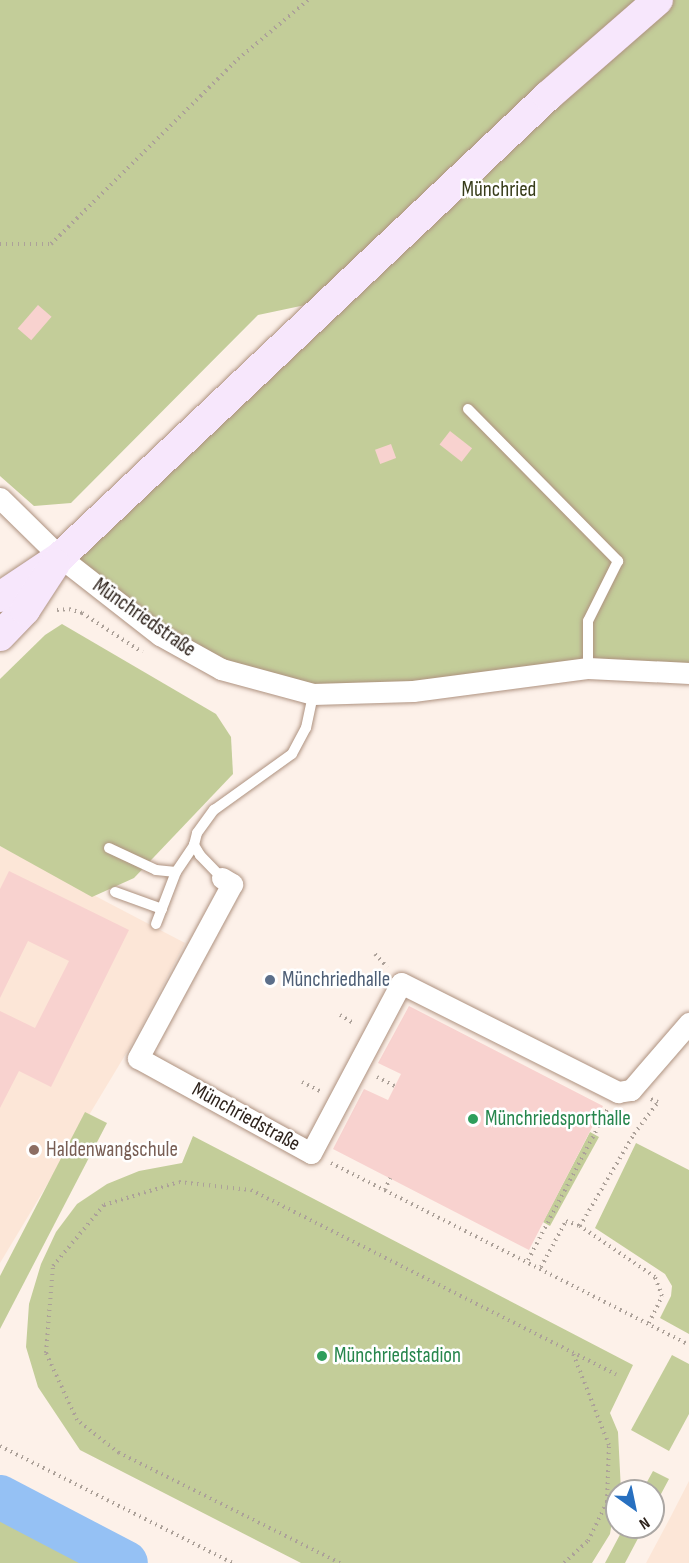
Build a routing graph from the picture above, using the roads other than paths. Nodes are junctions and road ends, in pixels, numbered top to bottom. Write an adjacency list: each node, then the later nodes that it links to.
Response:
1 (658, 0): 4 (main road)
2 (468, 409): 7 (lane)
3 (0, 498): 4 (street, Münchriedstraße)
4 (60, 557): 5 (main road); 6 (main road); 9 (street, Münchriedstraße)
5 (0, 597)
6 (0, 636)
7 (588, 668): 8 (street, Münchriedstraße); 9 (street, Münchriedstraße)
8 (689, 673)
9 (313, 694): 10 (lane)
10 (194, 845): 12 (lane); 13 (lane, Münchriedstraße)
11 (109, 848): 12 (lane)
12 (176, 872): 15 (lane)
13 (222, 878): 17 (street, Münchriedstraße)
14 (116, 891): 15 (lane)
15 (162, 909): 16 (lane)
16 (156, 924)
17 (689, 1023)

